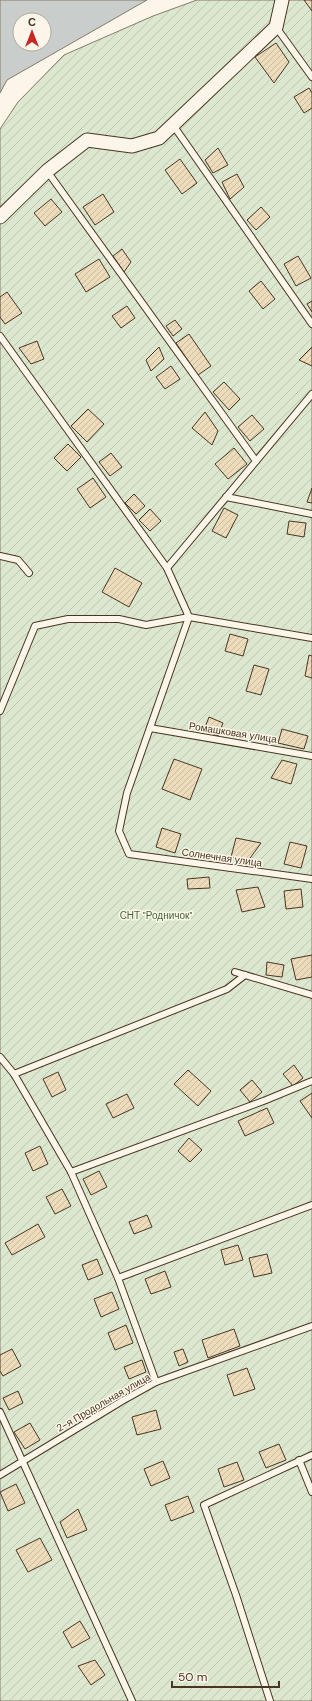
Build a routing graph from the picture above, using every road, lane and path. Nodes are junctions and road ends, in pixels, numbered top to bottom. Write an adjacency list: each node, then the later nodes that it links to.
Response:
1 (282, 0): 2 (street)
2 (276, 26): 3 (lane); 4 (street)
3 (312, 77)
4 (173, 125): 5 (street); 7 (lane)
5 (47, 171): 6 (street); 10 (lane)
6 (0, 217)
7 (312, 324)
8 (0, 336): 14 (lane)
9 (311, 395): 10 (lane)
10 (256, 461): 11 (lane)
11 (226, 497): 12 (lane); 14 (lane)
12 (312, 514)
13 (0, 556): 15 (lane)
14 (167, 568): 16 (lane)
15 (29, 573)
16 (189, 617): 17 (lane); 18 (lane); 19 (lane)
17 (312, 638)
18 (0, 711)
19 (150, 728): 20 (lane, Ромашковая улица); 21 (lane, Солнечная улица)
20 (312, 756)
21 (312, 879)
22 (235, 972): 23 (lane)
23 (245, 975): 24 (lane); 26 (lane)
24 (312, 994)
25 (0, 1057): 26 (lane)
26 (14, 1074): 28 (lane)
27 (312, 1081): 28 (lane)
28 (71, 1172): 30 (lane)
29 (312, 1205): 30 (lane)
30 (118, 1278): 32 (lane)
31 (312, 1326): 32 (lane, 2-я Продольная улица)
32 (156, 1382): 35 (lane, 2-я Продольная улица)
33 (0, 1412): 35 (lane)
34 (312, 1455): 36 (lane)
35 (22, 1460): 37 (lane, 2-я Продольная улица); 39 (lane)
36 (299, 1460): 38 (lane); 40 (lane)
37 (0, 1475)
38 (312, 1492)
39 (132, 1701)
40 (270, 1701)

